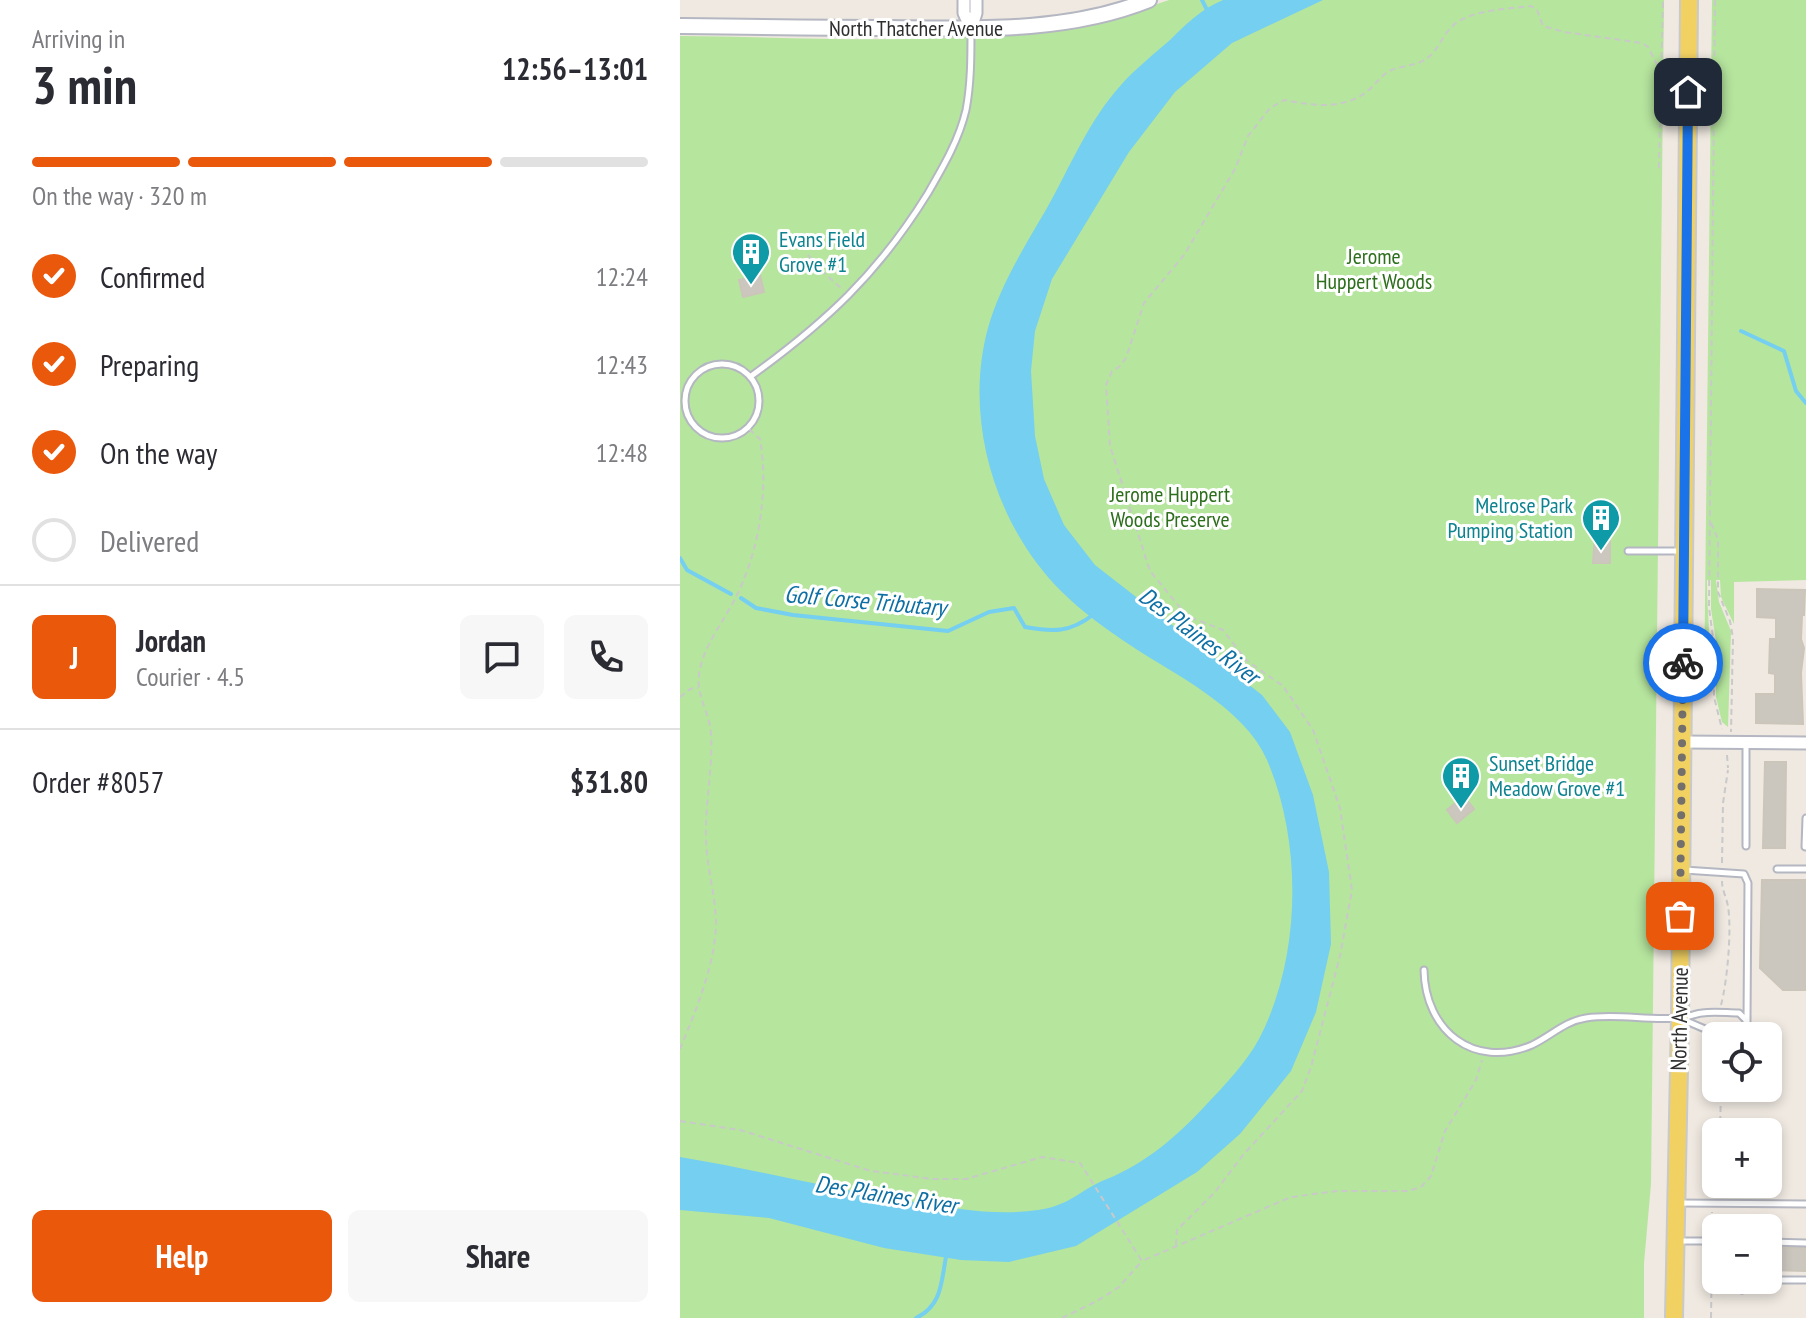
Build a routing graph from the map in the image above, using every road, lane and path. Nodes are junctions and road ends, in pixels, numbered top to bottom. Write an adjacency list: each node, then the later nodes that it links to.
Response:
1 (964, 0): 8 (street)
2 (976, 0): 8 (street)
3 (1149, 0): 8 (street, North Thatcher Avenue)
4 (1663, 0): 9 (path)
5 (1689, 0): 17 (main road, North Avenue)
6 (1715, 0): 15 (path)
7 (680, 26): 8 (street, North Thatcher Avenue)
8 (971, 29): 12 (lane)
9 (1661, 72): 10 (path); 45 (path)
10 (1659, 168)
11 (808, 255): 12 (path)
12 (850, 296): 13 (lane)
13 (750, 377): 14 (lane); 14 (lane)
14 (748, 428): 18 (path)
15 (1711, 522): 15 (path)
16 (1628, 551): 17 (lane)
17 (1684, 551): 20 (main road, North Avenue)
18 (699, 688): 19 (path); 36 (path)
19 (680, 697)
20 (1682, 742): 21 (street); 30 (main road, North Avenue)
21 (1746, 742): 22 (street); 25 (lane)
22 (1806, 743)
23 (1728, 750): 27 (path)
24 (1806, 818): 26 (lane)
25 (1746, 846)
26 (1805, 847)
27 (1722, 866)
28 (1777, 869): 29 (lane)
29 (1806, 869)
30 (1681, 870): 34 (main road, North Avenue); 35 (lane)
31 (1722, 882): 33 (path)
32 (1424, 970): 37 (lane)
33 (1721, 1005)
34 (1680, 1018): 35 (lane); 35 (lane); 37 (lane); 39 (main road, North Avenue)
35 (1747, 1021)
36 (680, 1049)
37 (1484, 1051): 45 (path)
38 (680, 1121): 46 (path)
39 (1676, 1203): 40 (lane); 41 (main road, North Avenue)
40 (1806, 1204)
41 (1675, 1241): 42 (lane); 51 (main road, North Avenue)
42 (1702, 1241)
43 (1782, 1242): 44 (lane)
44 (1806, 1243)
45 (1176, 1245): 46 (path)
46 (1142, 1261): 50 (path)
47 (1782, 1280): 48 (lane)
48 (1806, 1280)
49 (1712, 1294): 52 (path)
50 (1062, 1318)
51 (1674, 1318)
52 (1711, 1318)

